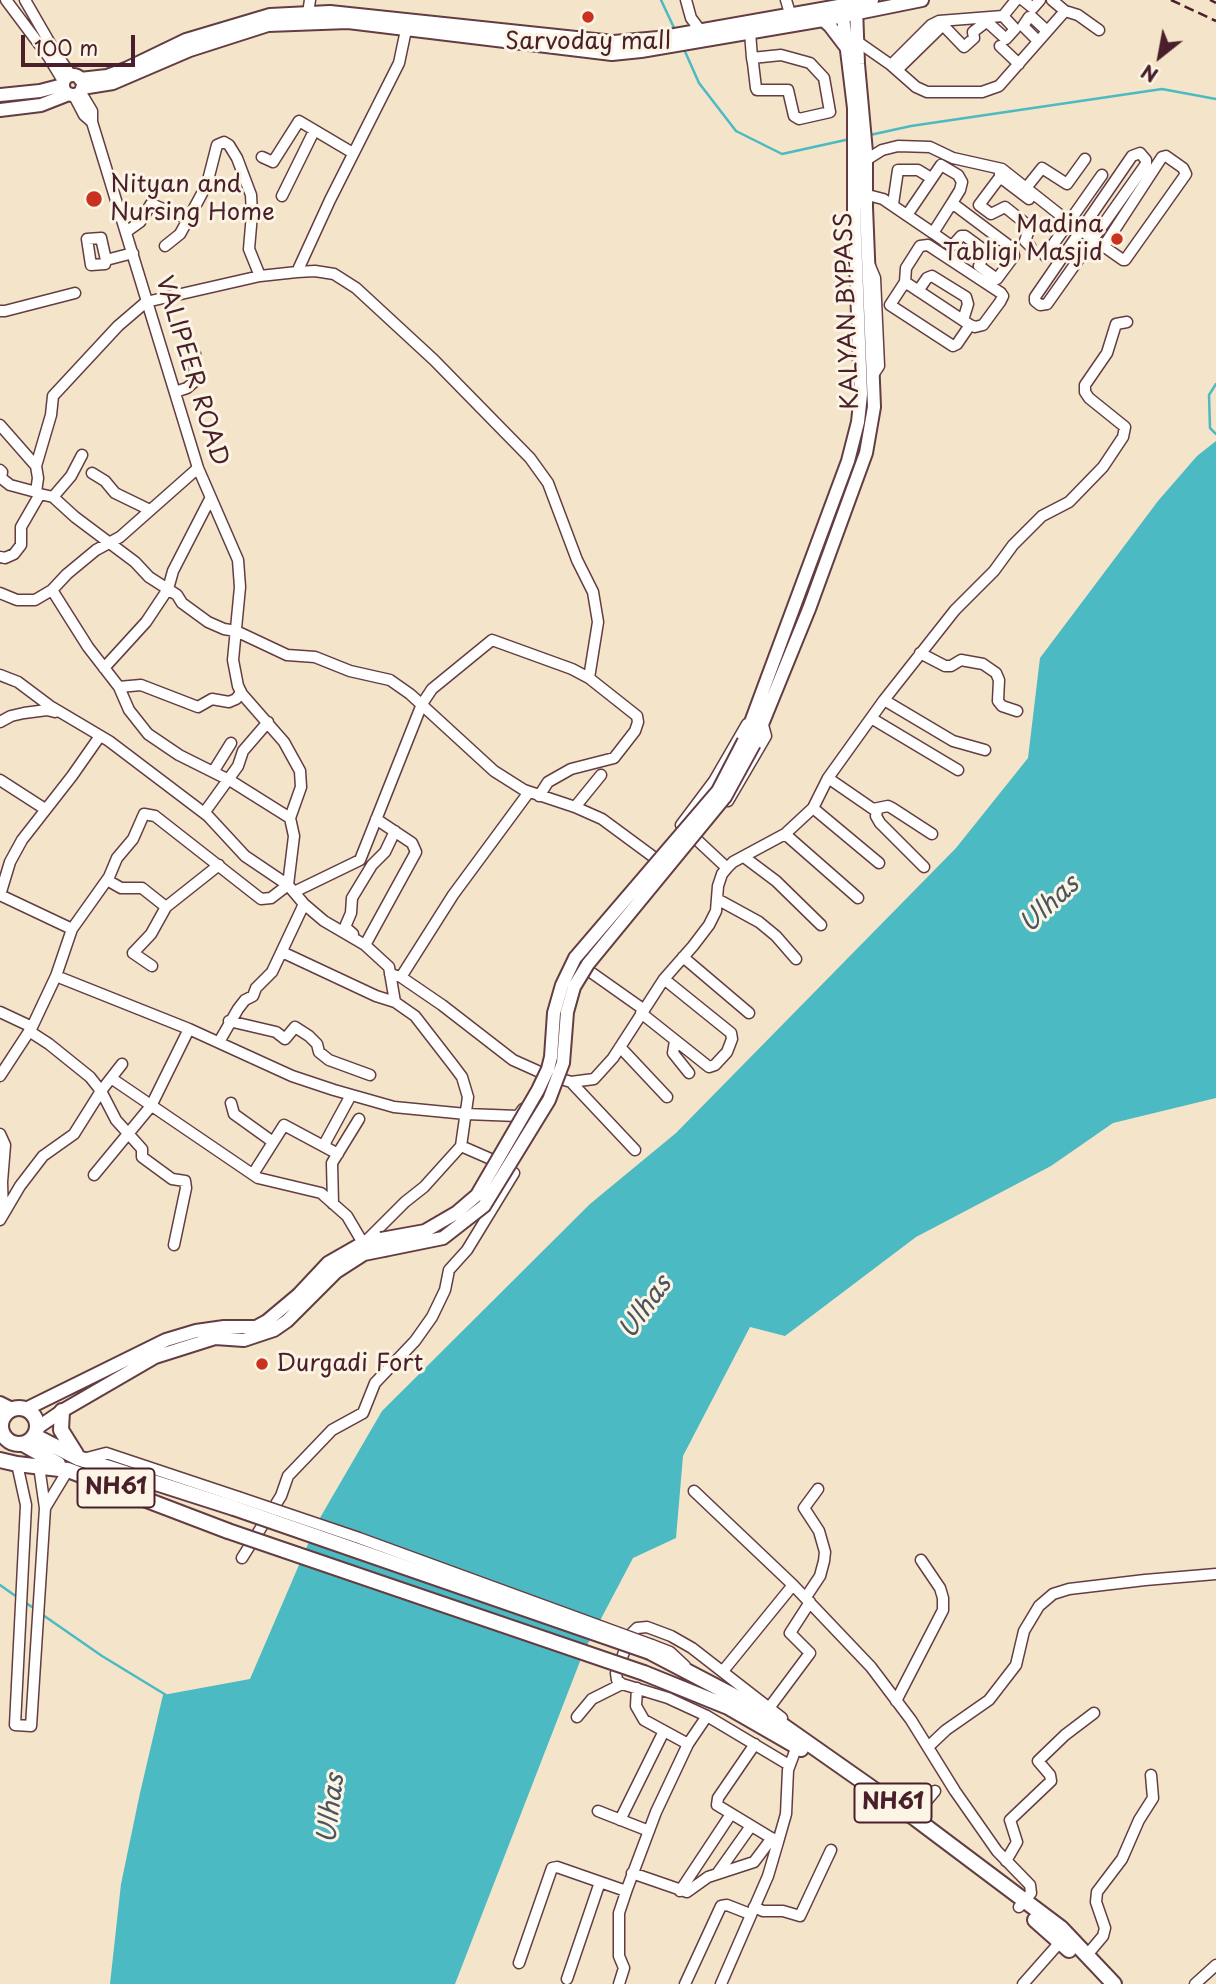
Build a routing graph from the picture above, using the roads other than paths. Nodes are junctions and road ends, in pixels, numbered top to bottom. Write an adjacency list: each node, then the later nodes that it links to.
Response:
1 (6, 0): 33 (street)
2 (25, 0): 33 (street)
3 (686, 0): 25 (street)
4 (786, 0): 17 (street)
5 (872, 0): 12 (main road)
6 (922, 0): 11 (main road)
7 (1016, 0): 16 (street)
8 (1023, 0): 9 (street)
9 (1040, 0)
10 (1052, 0): 14 (street)
11 (903, 2): 12 (main road)
12 (857, 8): 13 (main road); 27 (main road, KALYAN BYPASS)
13 (842, 11): 17 (main road); 18 (main road); 27 (main road, KALYAN BYPASS)
14 (1065, 11): 22 (street); 24 (street)
15 (308, 12): 21 (main road); 29 (main road); 33 (main road)
16 (1003, 16): 19 (street); 19 (street)
17 (792, 19): 18 (main road); 23 (main road); 25 (main road)
18 (823, 20): 27 (main road)
19 (985, 20): 20 (street); 20 (street)
20 (941, 23): 32 (street)
21 (406, 30): 29 (main road); 37 (street)
22 (1099, 30)
23 (750, 32): 25 (main road); 30 (street)
24 (1047, 32): 26 (street); 26 (street)
25 (698, 34): 29 (main road)
26 (1038, 41): 31 (street)
27 (853, 46): 32 (street); 39 (main road, KALYAN BYPASS)
28 (1000, 46): 31 (street)
29 (613, 48)
30 (752, 58): 30 (street)
31 (1019, 64): 32 (street)
32 (894, 68)
33 (73, 86): 34 (main road); 35 (main road); 55 (street, VALIPEER ROAD)
34 (0, 95)
35 (0, 110)
36 (314, 131): 37 (street); 38 (street); 47 (street)
37 (353, 153): 65 (street)
38 (262, 157)
39 (860, 158): 41 (street); 46 (main road, KALYAN BYPASS)
40 (1085, 159): 44 (street)
41 (1000, 173): 44 (street); 53 (street); 59 (street)
42 (1102, 175): 53 (street)
43 (931, 178): 49 (street); 50 (street); 51 (street)
44 (1027, 187): 53 (street)
45 (1109, 190): 48 (street); 48 (street); 54 (street)
46 (860, 193): 50 (street); 63 (main road, KALYAN BYPASS); 80 (main road, KALYAN BYPASS)
47 (282, 196)
48 (1122, 198): 57 (street)
49 (952, 203): 56 (street); 56 (street)
50 (893, 204): 51 (street)
51 (907, 215): 56 (street)
52 (188, 219): 55 (street); 58 (street); 66 (street)
53 (1069, 222): 54 (street); 64 (street)
54 (1081, 230): 57 (street); 64 (street)
55 (126, 232): 61 (street, VALIPEER ROAD)
56 (933, 233)
57 (1093, 239): 60 (street); 67 (street)
58 (165, 246)
59 (1030, 246)
60 (1104, 246): 60 (street)
61 (133, 253): 62 (street); 71 (street, VALIPEER ROAD)
62 (106, 260)
63 (867, 260): 72 (street); 78 (main road, KALYAN BYPASS)
64 (1055, 268): 67 (street); 67 (street)
65 (297, 272): 66 (street); 100 (street)
66 (260, 276): 71 (street)
67 (1065, 279)
68 (904, 284): 69 (street); 73 (street); 76 (street); 76 (street)
69 (918, 291): 76 (street); 76 (street)
70 (75, 293): 74 (street)
71 (146, 302): 79 (street, VALIPEER ROAD); 83 (street)
72 (876, 302): 73 (street); 78 (street)
73 (890, 305): 76 (street)
74 (0, 311)
75 (1128, 322): 97 (street)
76 (967, 324)
77 (195, 354): 79 (street)
78 (873, 375): 80 (main road, KALYAN BYPASS)
79 (176, 392): 84 (street, VALIPEER ROAD)
80 (867, 393): 110 (main road, KALYAN BYPASS)
81 (0, 425): 83 (street)
82 (82, 455): 88 (street)
83 (36, 466): 87 (street)
84 (198, 468): 89 (street, VALIPEER ROAD); 90 (street)
85 (0, 470): 87 (street)
86 (92, 473): 90 (street)
87 (38, 493): 88 (street); 92 (street)
88 (53, 497): 91 (street)
89 (210, 499): 93 (street); 96 (street, VALIPEER ROAD)
90 (150, 510): 91 (street)
91 (108, 543): 93 (street); 94 (street)
92 (0, 557)
93 (168, 589): 96 (street); 98 (street)
94 (52, 590): 95 (street); 98 (street)
95 (0, 593)
96 (236, 631): 102 (street, VALIPEER ROAD); 104 (street)
97 (920, 653): 103 (street); 105 (street)
98 (104, 668): 101 (street)
99 (0, 675): 106 (street)
100 (589, 678): 104 (street); 120 (street)
101 (119, 687): 102 (street); 115 (street)
102 (241, 692): 109 (street)
103 (884, 700): 107 (street); 113 (street)
104 (422, 704): 120 (street); 127 (street)
105 (1017, 711)
106 (69, 717): 108 (street); 111 (street)
107 (871, 718): 114 (street); 117 (street)
108 (0, 722)
109 (268, 722): 119 (street); 126 (street)
110 (758, 722): 131 (street); 132 (street); 196 (main road, KALYAN BYPASS, bridge)
111 (100, 736): 123 (street); 125 (street)
112 (231, 743): 115 (street)
113 (985, 750)
114 (958, 771)
115 (213, 772): 119 (street)
116 (601, 775): 121 (street)
117 (828, 778): 122 (street); 124 (street)
118 (0, 780): 123 (street)
119 (229, 780): 125 (street); 126 (street)
120 (534, 794): 121 (street); 155 (street)
121 (575, 807): 132 (street)
122 (813, 807): 129 (street); 134 (street)
123 (45, 809): 140 (street)
124 (877, 810): 130 (street); 136 (street)
125 (204, 813): 139 (street)
126 (290, 818): 139 (street)
127 (376, 819): 128 (street); 139 (street)
128 (395, 831): 147 (street); 147 (street)
129 (785, 834): 133 (street); 141 (street)
130 (932, 834)
131 (696, 839): 132 (street); 137 (street)
132 (653, 857)
133 (744, 857): 137 (street); 145 (street)
134 (879, 863)
135 (219, 865): 138 (street); 139 (street); 144 (street)
136 (924, 867)
137 (727, 868): 142 (street)
138 (107, 880): 144 (street); 146 (street)
139 (291, 889): 143 (street)
140 (0, 895): 146 (street)
141 (858, 898)
142 (717, 899): 149 (street); 150 (street)
143 (304, 904): 147 (street); 148 (street)
144 (166, 907): 151 (street)
145 (821, 925)
146 (72, 929): 154 (street)
147 (366, 944): 153 (street)
148 (282, 952): 157 (street); 161 (street)
149 (683, 957): 156 (street); 160 (street)
150 (796, 959)
151 (152, 966)
152 (592, 973): 158 (street)
153 (390, 974): 155 (street); 157 (street)
154 (56, 976): 162 (street); 163 (street)
155 (401, 976): 168 (street)
156 (664, 979): 158 (street); 164 (street)
157 (395, 1002): 179 (street)
158 (642, 1011): 164 (street); 166 (street)
159 (0, 1012): 162 (street)
160 (749, 1013)
161 (229, 1021): 165 (street); 170 (street)
162 (31, 1029): 171 (street); 174 (street)
163 (189, 1029): 165 (street); 178 (street)
164 (675, 1041): 169 (street)
165 (219, 1042): 175 (street)
166 (620, 1047): 173 (street); 176 (street)
167 (122, 1064): 172 (street)
168 (542, 1073): 173 (street); 180 (street)
169 (689, 1073)
170 (370, 1075)
171 (0, 1076)
172 (111, 1078): 174 (street); 178 (street)
173 (571, 1082): 187 (street)
174 (101, 1091): 182 (street); 194 (street)
175 (351, 1095): 179 (street); 186 (street)
176 (667, 1097)
177 (231, 1102): 184 (street)
178 (151, 1106): 182 (street); 190 (street)
179 (466, 1114): 180 (street); 185 (street)
180 (518, 1116): 189 (street)
181 (359, 1119): 188 (street)
182 (128, 1134): 191 (street); 195 (street)
183 (0, 1135): 194 (street)
184 (274, 1142): 186 (street); 190 (street)
185 (461, 1146): 189 (street); 196 (street)
186 (325, 1147): 188 (street)
187 (635, 1150)
188 (338, 1154): 192 (street)
189 (492, 1160): 193 (street); 210 (street)
190 (253, 1174): 192 (street)
191 (94, 1175)
192 (333, 1203): 196 (street)
193 (451, 1213)
194 (1, 1218)
195 (174, 1245)
196 (363, 1249): 197 (main road); 198 (main road)
197 (12, 1407): 199 (highway); 199 (highway)
198 (62, 1411): 199 (main road); 200 (highway)
199 (12, 1435): 200 (highway, NH61); 204 (highway)
200 (81, 1458): 215 (highway, NH61, bridge)
201 (0, 1460): 202 (highway, NH61)
202 (17, 1464): 203 (highway, NH61); 207 (street)
203 (38, 1466): 204 (highway, NH61); 208 (street)
204 (71, 1471): 209 (street); 226 (highway, NH61, bridge)
205 (818, 1489): 214 (street)
206 (694, 1491): 213 (street)
207 (24, 1495): 208 (street); 209 (street)
208 (43, 1495): 209 (street)
209 (45, 1508)
210 (242, 1558)
211 (921, 1560): 220 (street)
212 (1216, 1574): 230 (street)
213 (793, 1585): 214 (street); 216 (street)
214 (808, 1600): 220 (street); 221 (street)
215 (651, 1649): 217 (highway, NH61); 217 (street)
216 (723, 1671): 218 (street); 221 (street)
217 (696, 1676): 226 (highway, NH61)
218 (622, 1684): 219 (street); 224 (street)
219 (637, 1688): 223 (street); 225 (street)
220 (896, 1701): 230 (street)
221 (769, 1708): 226 (street)
222 (1094, 1713): 242 (street)
223 (708, 1716): 227 (street); 228 (street)
224 (576, 1717)
225 (664, 1731): 227 (street); 237 (street)
226 (782, 1732): 229 (highway, NH61); 236 (highway, NH61)
227 (688, 1744): 239 (street)
228 (755, 1744): 231 (street); 235 (street)
229 (797, 1746): 231 (street); 247 (highway, NH61)
230 (928, 1747): 242 (street)
231 (789, 1765): 240 (street)
232 (1151, 1775): 250 (street)
233 (935, 1791): 236 (street)
234 (598, 1811): 237 (street)
235 (731, 1814): 238 (street); 246 (street)
236 (913, 1817): 247 (highway, NH61)
237 (620, 1820): 239 (street)
238 (751, 1826): 240 (street); 243 (street)
239 (649, 1831): 245 (street)
240 (775, 1840): 243 (street); 248 (street)
241 (831, 1850): 248 (street)
242 (1006, 1861): 247 (street)
243 (717, 1875): 246 (street)
244 (600, 1882): 245 (street); 251 (street); 253 (street)
245 (629, 1883): 246 (street); 254 (street)
246 (680, 1891)
247 (1022, 1904): 249 (highway, NH61); 250 (highway, NH61)
248 (752, 1910): 255 (street); 256 (street)
249 (1061, 1941): 257 (street); 258 (highway, NH61)
250 (1087, 1955): 259 (highway, NH61)
251 (519, 1964)
252 (1216, 1965): 260 (street)
253 (567, 1979)
254 (619, 1984)
255 (685, 1984)
256 (721, 1984)
257 (1023, 1984)
258 (1101, 1984)
259 (1114, 1984)
260 (1195, 1984)

